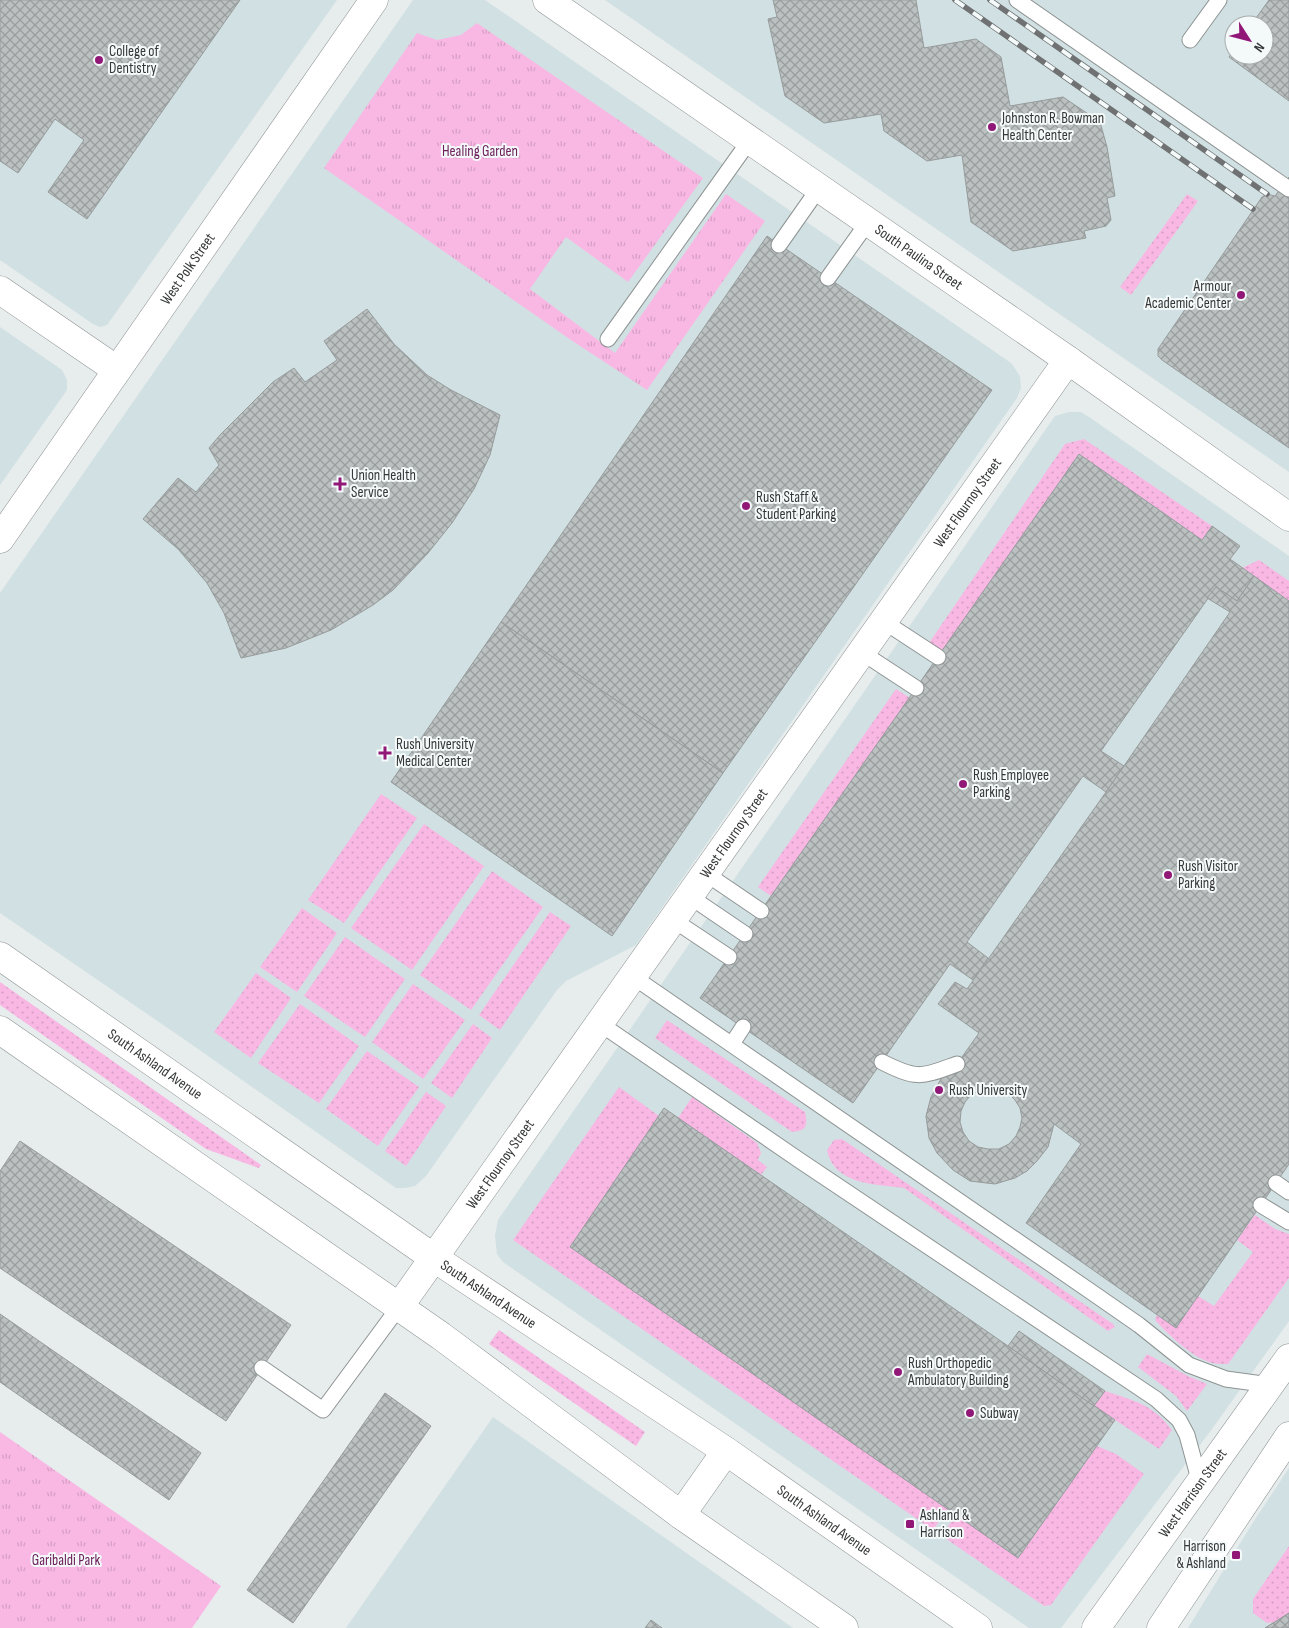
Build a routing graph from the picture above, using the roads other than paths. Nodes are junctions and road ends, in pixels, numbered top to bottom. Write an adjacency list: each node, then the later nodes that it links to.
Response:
1 (374, 0): 15 (street, West Polk Street)
2 (547, 0): 6 (street, South Paulina Street)
3 (1017, 0): 8 (lane)
4 (1219, 0): 5 (lane)
5 (1190, 40)
6 (750, 140): 7 (street, South Paulina Street); 13 (lane)
7 (819, 188): 9 (street, South Paulina Street); 10 (lane)
8 (1289, 189)
9 (868, 222): 11 (lane); 14 (street, South Paulina Street)
10 (779, 245)
11 (828, 278)
12 (0, 290): 15 (street)
13 (608, 339)
14 (1068, 360): 16 (street, South Paulina Street); 18 (street, West Flournoy Street)
15 (117, 370): 17 (street, West Polk Street)
16 (1289, 517)
17 (0, 539)
18 (884, 621): 19 (street, West Flournoy Street); 20 (lane)
19 (861, 652): 21 (lane); 22 (street, West Flournoy Street)
20 (938, 657)
21 (916, 688)
22 (705, 873): 23 (street, West Flournoy Street); 24 (lane)
23 (689, 896): 25 (street, West Flournoy Street); 26 (lane)
24 (761, 911)
25 (672, 919): 28 (lane); 29 (street, West Flournoy Street)
26 (745, 934)
27 (0, 956): 40 (street, South Ashland Avenue)
28 (729, 957)
29 (632, 976): 30 (street, West Flournoy Street); 33 (lane)
30 (599, 1023): 40 (street, West Flournoy Street); 47 (lane)
31 (742, 1027): 33 (lane)
32 (0, 1030): 41 (street)
33 (732, 1044): 44 (lane)
34 (882, 1062): 35 (lane)
35 (957, 1064)
36 (1276, 1183): 37 (lane)
37 (1289, 1192)
38 (1261, 1205): 39 (lane)
39 (1289, 1222)
40 (434, 1258): 41 (street, West Flournoy Street); 46 (street, South Ashland Avenue)
41 (399, 1307): 43 (lane); 48 (street)
42 (1289, 1358): 44 (street, West Harrison Street)
43 (262, 1368)
44 (1270, 1385): 47 (street, West Harrison Street)
45 (1289, 1436): 52 (street)
46 (726, 1451): 48 (street); 50 (street, South Ashland Avenue)
47 (1200, 1483): 51 (street, West Harrison Street)
48 (681, 1515): 49 (street)
49 (844, 1628)
50 (978, 1628)
51 (1096, 1628)
52 (1160, 1628)

